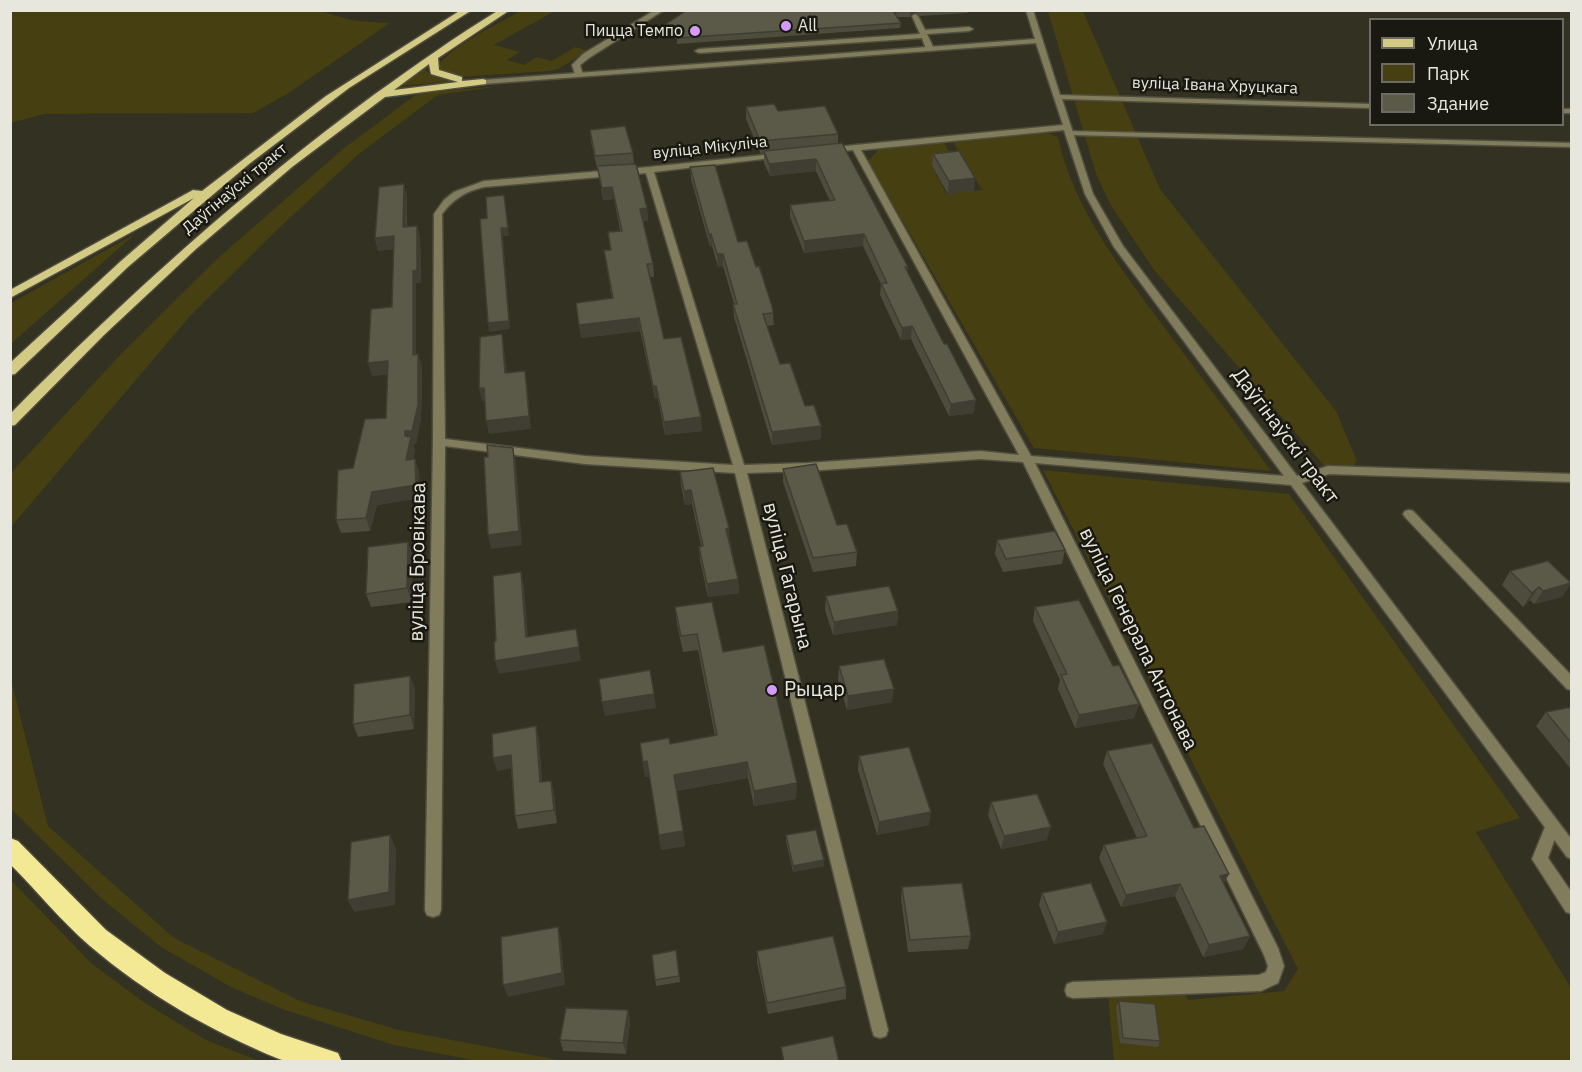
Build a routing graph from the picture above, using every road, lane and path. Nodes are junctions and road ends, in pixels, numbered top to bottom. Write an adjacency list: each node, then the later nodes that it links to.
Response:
1 (468, 10): 23 (main road, Даўгінаўскі тракт)
2 (506, 10): 11 (main road, Даўгінаўскі тракт)
3 (661, 10): 12 (street)
4 (1029, 10): 8 (street, Даўгінаўскі тракт)
5 (915, 16): 7 (street)
6 (969, 29): 7 (street)
7 (923, 34): 9 (street); 10 (street)
8 (1039, 41): 9 (street); 14 (street, Даўгінаўскі тракт)
9 (930, 50): 12 (street)
10 (699, 51)
11 (433, 57): 13 (main road); 15 (main road, Даўгінаўскі тракт)
12 (579, 75): 13 (street)
13 (483, 82): 15 (main road)
14 (1058, 97): 16 (street, вуліца Івана Хруцкага); 17 (street, Даўгінаўскі тракт)
15 (369, 102): 27 (main road, Даўгінаўскі тракт)
16 (1369, 106)
17 (1069, 130): 18 (street); 19 (street); 32 (street, Даўгінаўскі тракт)
18 (1572, 145)
19 (855, 147): 20 (street); 29 (street, вуліца Генерала Антонава)
20 (821, 151)
21 (787, 155): 22 (street, вуліца Мікуліча)
22 (649, 170): 24 (street, вуліца Мікуліча); 30 (street, вуліца Гагарына)
23 (228, 175): 25 (main road); 26 (main road, Даўгінаўскі тракт)
24 (438, 214): 28 (street, вуліца Бровікава)
25 (10, 295)
26 (10, 371)
27 (10, 422)
28 (439, 442): 30 (street); 39 (street, вуліца Бровікава)
29 (1027, 458): 30 (street); 32 (street); 40 (street, вуліца Генерала Антонава)
30 (740, 469): 41 (street, вуліца Гагарына)
31 (1572, 478): 32 (street)
32 (1294, 481): 35 (street, Даўгінаўскі тракт)
33 (1409, 514): 34 (street)
34 (1572, 685)
35 (1552, 827): 37 (street, Даўгінаўскі тракт); 38 (street)
36 (10, 848): 42 (highway)
37 (1572, 852)
38 (1572, 907)
39 (433, 910)
40 (1073, 990)
41 (880, 1030)
42 (330, 1062)

